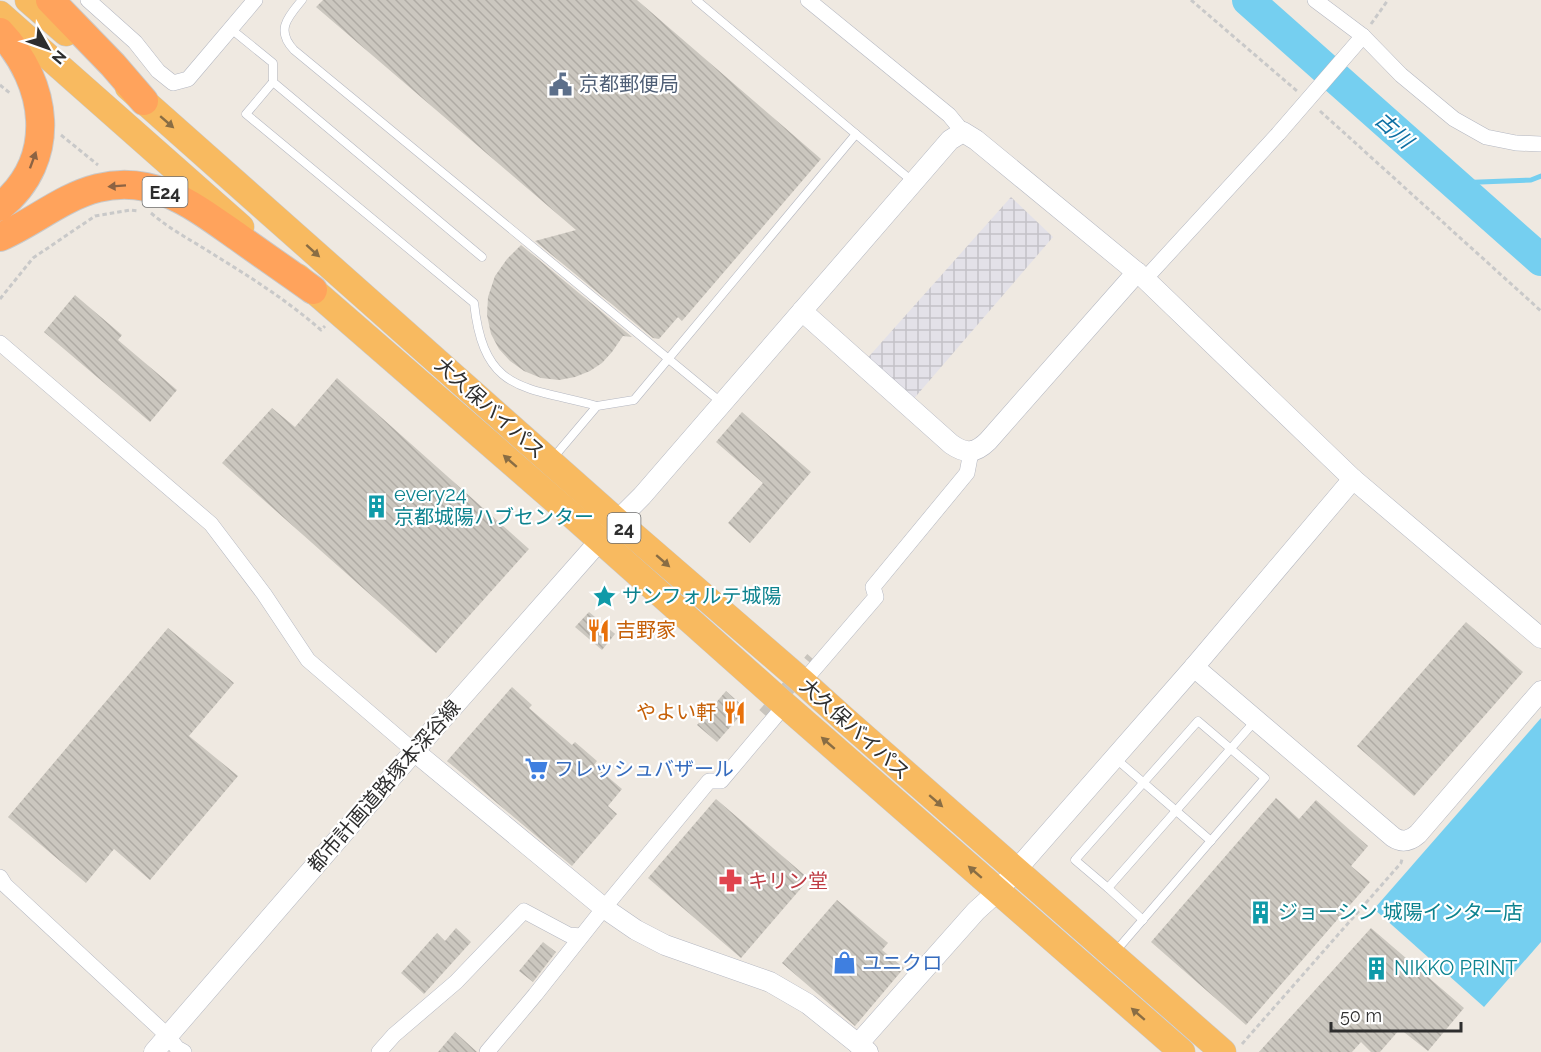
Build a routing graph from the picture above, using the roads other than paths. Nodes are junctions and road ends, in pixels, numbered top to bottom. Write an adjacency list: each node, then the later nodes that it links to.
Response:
1 (28, 0): 14 (highway, 大久保バイパス / 24)
2 (50, 0): 14 (highway)
3 (88, 0): 10 (street)
4 (255, 0): 10 (street)
5 (302, 0): 26 (lane)
6 (696, 0): 16 (lane)
7 (808, 0): 15 (street)
8 (1315, 0): 12 (street)
9 (0, 14): 23 (highway, 大久保バイパス / 24)
10 (231, 29): 13 (lane)
11 (0, 32): 19 (highway, one-way to 11)
12 (1363, 36): 17 (street); 22 (street)
13 (273, 82): 21 (lane); 28 (lane)
14 (144, 101): 30 (highway, 大久保バイパス / 24, one-way to 30)
15 (963, 132): 18 (street, 都市計画道路塚本深谷線); 22 (street)
16 (856, 134): 18 (lane); 26 (lane)
17 (1541, 144)
18 (914, 182): 24 (street, 都市計画道路塚本深谷線)
19 (0, 207)
20 (0, 237): 23 (highway, E24, one-way to 20)
21 (482, 257)
22 (1141, 275): 29 (street); 31 (street)
23 (313, 290): 32 (highway, 大久保バイパス / 24, one-way to 23)
24 (802, 311): 27 (street, 都市計画道路塚本深谷線); 29 (street)
25 (0, 343): 41 (street)
26 (670, 360): 27 (lane); 28 (lane)
27 (722, 403): 32 (street, 都市計画道路塚本深谷線)
28 (597, 406): 30 (lane)
29 (971, 452): 33 (street)
30 (550, 462): 32 (highway, 大久保バイパス / 24)
31 (1353, 479): 34 (street); 35 (street)
32 (608, 531): 36 (highway, 大久保バイパス / 24, one-way to 36); 38 (highway, 大久保バイパス / 24); 41 (street, 都市計画道路塚本深谷線)
33 (873, 587): 36 (street); 36 (street)
34 (1541, 638)
35 (1194, 667): 39 (street); 42 (street)
36 (808, 670): 47 (highway, 大久保バイパス / 24, one-way to 47)
37 (1541, 692): 39 (street)
38 (775, 710): 43 (street); 43 (street); 50 (highway, 大久保バイパス / 24, one-way to 38)
39 (1256, 720): 40 (lane)
40 (1231, 749): 44 (lane); 45 (lane); 46 (lane)
41 (414, 751): 51 (street); 55 (street, 都市計画道路塚本深谷線)
42 (1114, 757): 44 (lane); 47 (street)
43 (709, 781): 51 (street)
44 (1144, 783): 45 (lane); 49 (lane)
45 (1176, 811): 46 (lane); 49 (lane)
46 (1211, 841): 52 (lane)
47 (1015, 870): 50 (street); 54 (highway, 大久保バイパス / 24)
48 (0, 877): 55 (street)
49 (1108, 888): 52 (lane)
50 (997, 892): 56 (street); 61 (highway, 大久保バイパス / 24, one-way to 50)
51 (604, 908): 53 (street); 56 (street)
52 (1143, 920): 54 (lane)
53 (581, 936): 59 (street); 60 (street)
54 (1112, 955): 62 (highway, 大久保バイパス / 24)
55 (168, 1036): 57 (street, 都市計画道路塚本深谷線); 58 (street)
56 (863, 1048)
57 (154, 1052)
58 (184, 1052)
59 (379, 1052)
60 (487, 1052)
61 (1182, 1052)
62 (1223, 1052)

